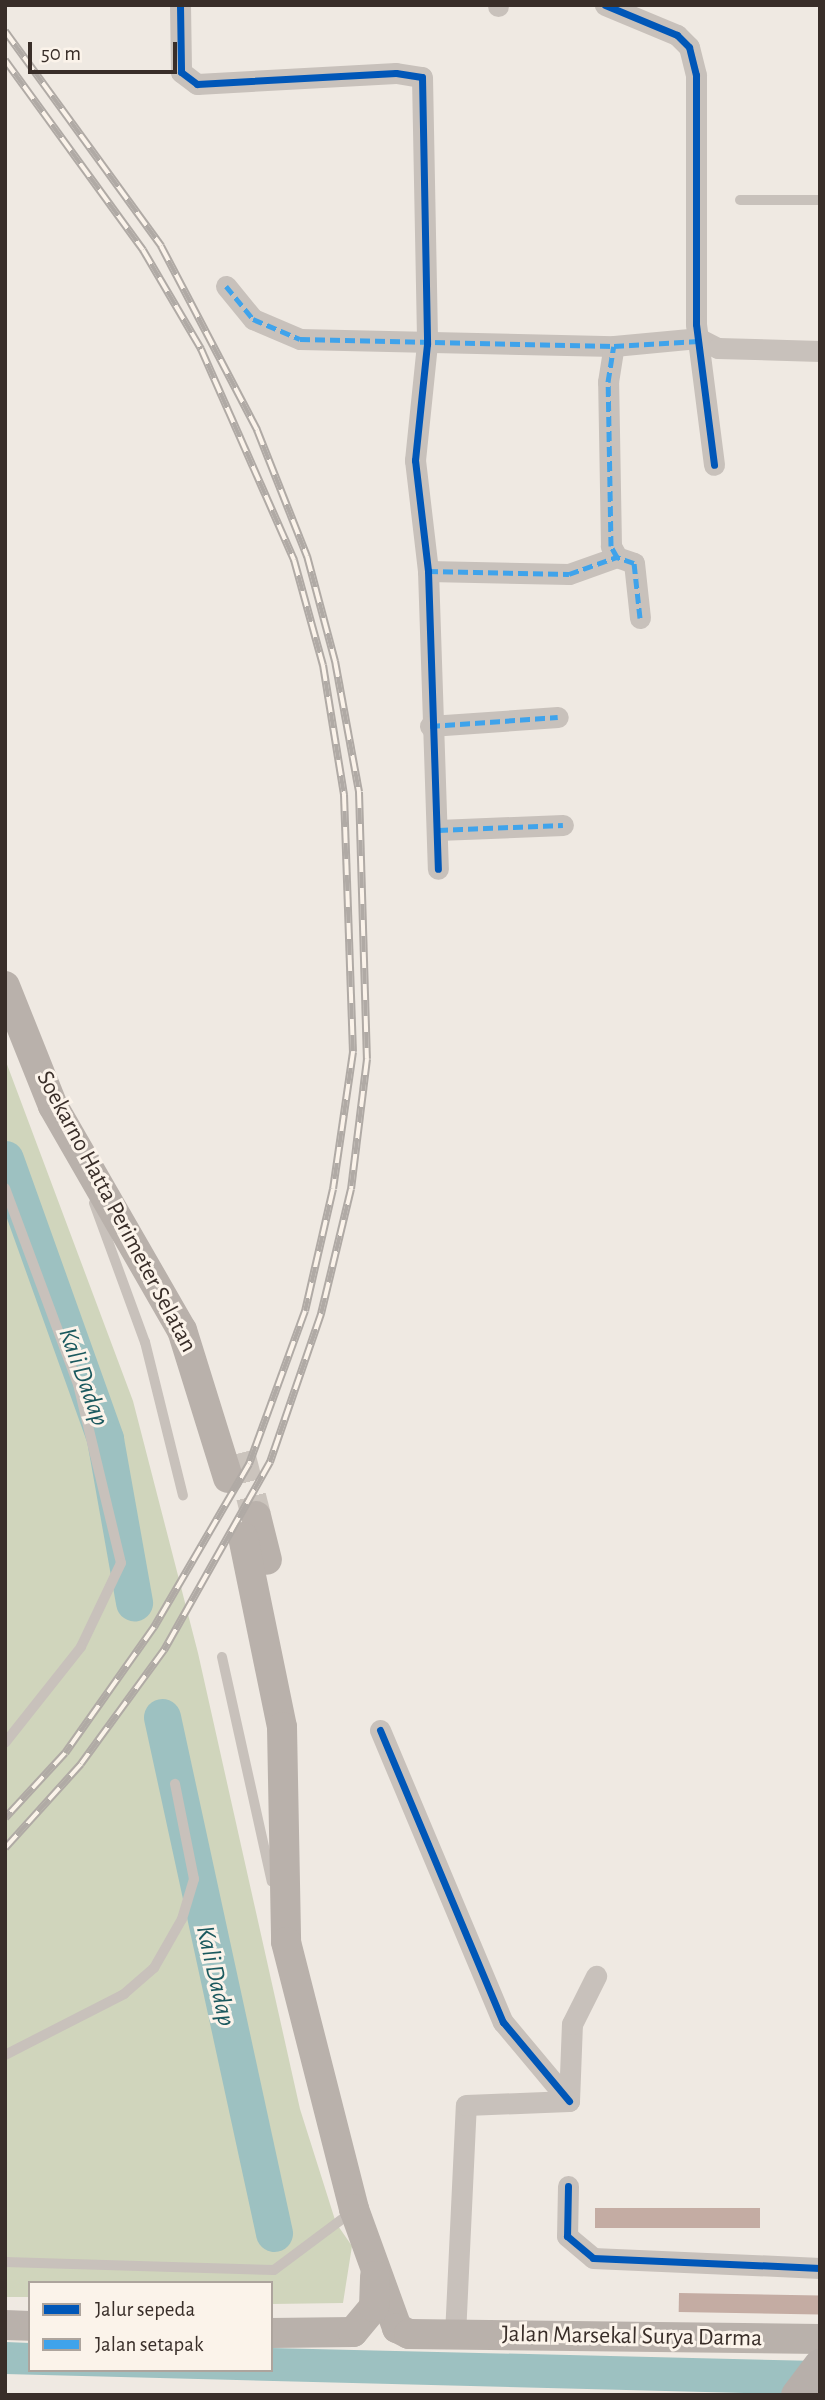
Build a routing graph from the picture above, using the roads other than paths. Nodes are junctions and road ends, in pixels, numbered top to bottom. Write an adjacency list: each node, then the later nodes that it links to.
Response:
1 (180, 5): 7 (street)
2 (605, 5): 6 (street)
3 (740, 200): 4 (lane)
4 (820, 200)
5 (226, 286): 7 (street)
6 (698, 338): 8 (street); 9 (street); 10 (street)
7 (427, 344): 8 (street); 12 (street)
8 (614, 346): 11 (street)
9 (820, 351)
10 (714, 466)
11 (617, 557): 12 (street); 13 (street)
12 (428, 571): 15 (street)
13 (640, 618)
14 (558, 717): 15 (street)
15 (430, 726): 17 (street)
16 (562, 825): 17 (street)
17 (439, 830): 18 (street)
18 (439, 869)
19 (5, 986): 20 (main road, Soekarno Hatta Perimeter Selatan)
20 (22, 1028): 21 (main road, Soekarno Hatta Perimeter Selatan); 21 (main road, Soekarno Hatta Perimeter Selatan)
21 (53, 1106): 23 (lane)
22 (5, 1188): 26 (lane)
23 (184, 1495)
24 (222, 1657): 28 (lane)
25 (380, 1730): 32 (street)
26 (5, 1743)
27 (175, 1784): 31 (lane)
28 (286, 1942): 30 (main road); 30 (main road)
29 (596, 1976): 32 (street)
30 (299, 1997): 34 (main road)
31 (5, 2055)
32 (569, 2101): 41 (street)
33 (568, 2186): 37 (street)
34 (355, 2209): 35 (main road); 36 (lane)
35 (369, 2246): 40 (main road); 41 (main road)
36 (5, 2262)
37 (820, 2267)
38 (5, 2325): 39 (main road)
39 (28, 2326)
40 (273, 2333)
41 (449, 2335): 42 (main road, Jalan Marsekal Surya Darma)
42 (820, 2339)
43 (820, 2365): 44 (main road)
44 (797, 2395)

